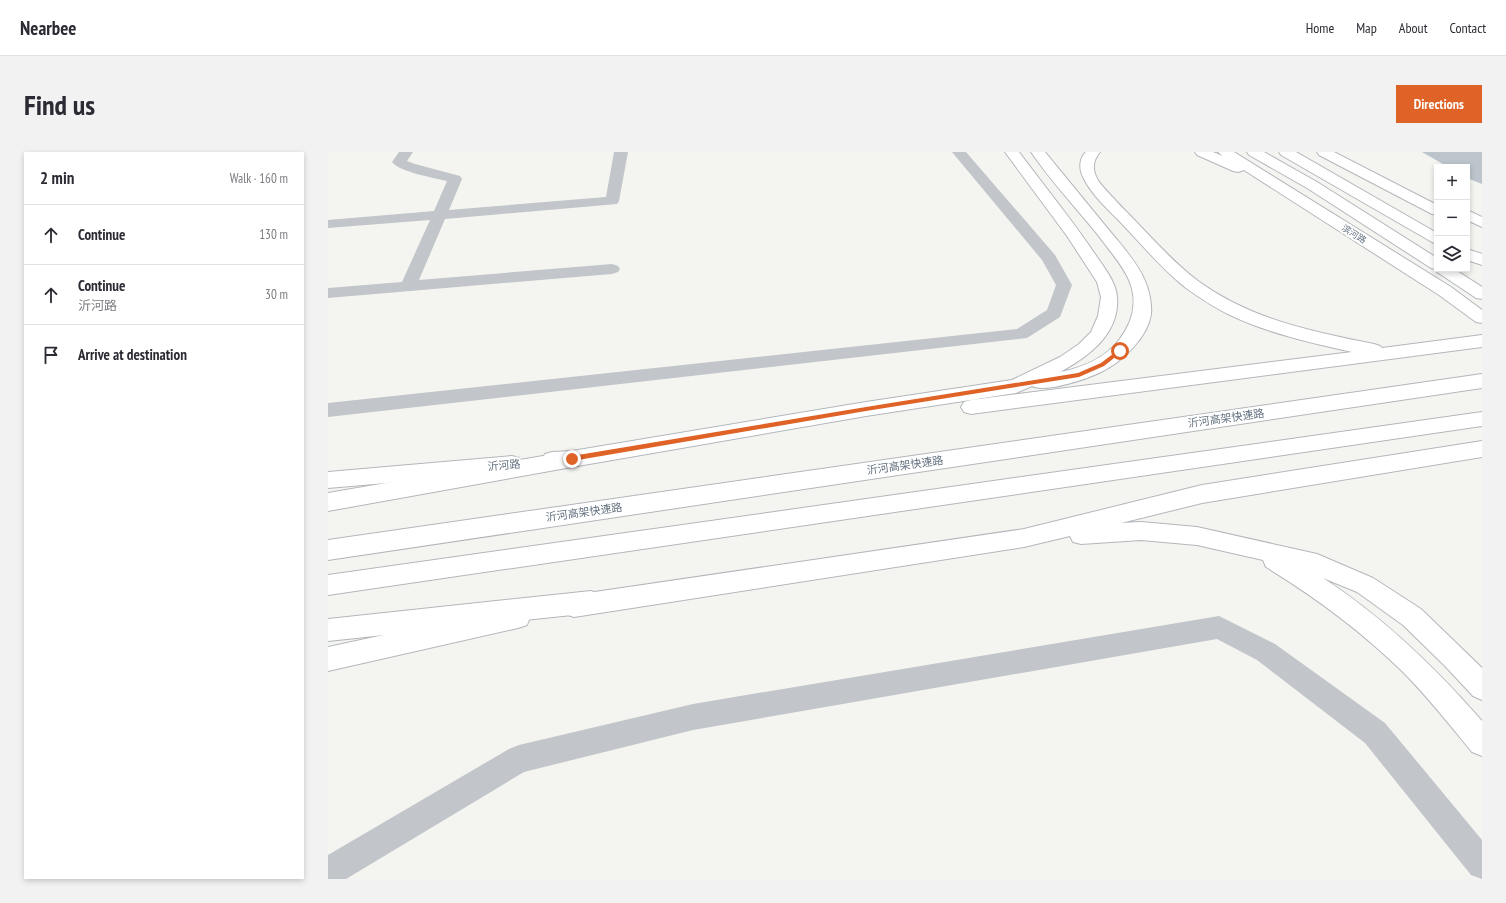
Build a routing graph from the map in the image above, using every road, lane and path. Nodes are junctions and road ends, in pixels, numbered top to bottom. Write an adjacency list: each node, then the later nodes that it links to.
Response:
1 (406, 152): 16 (street)
2 (622, 152): 16 (street)
3 (959, 152): 36 (street)
4 (1012, 152): 35 (main road)
5 (1038, 152): 35 (main road)
6 (1093, 152): 33 (main road)
7 (1202, 152): 13 (main road)
8 (1225, 152): 13 (main road, 滨河路)
9 (1254, 152): 25 (main road, 滨河路)
10 (1286, 152): 21 (main road)
11 (1324, 152): 15 (main road)
12 (1352, 152): 14 (main road)
13 (1290, 193): 31 (main road, 滨河路)
14 (1434, 195)
15 (1434, 209)
16 (439, 215): 19 (street); 28 (street)
17 (1470, 216): 18 (main road)
18 (1482, 223)
19 (328, 224)
20 (1470, 230): 22 (main road)
21 (1434, 237)
22 (1482, 237)
23 (1470, 255): 24 (main road)
24 (1482, 260)
25 (1434, 263)
26 (612, 269): 28 (street)
27 (1448, 272): 30 (main road)
28 (409, 285): 29 (street)
29 (328, 292)
30 (1482, 294)
31 (1482, 318)
32 (1482, 342): 33 (main road)
33 (1395, 354): 38 (main road)
34 (1482, 381): 44 (main road, 沂河高架快速路)
35 (1016, 386): 38 (main road)
36 (328, 410)
37 (1482, 419): 46 (main road)
38 (678, 442): 40 (main road, 沂河路)
39 (1482, 449): 43 (main road)
40 (572, 459): 41 (main road, 沂河路); 42 (main road)
41 (328, 480)
42 (328, 502)
43 (1024, 538): 45 (main road); 47 (main road)
44 (328, 550)
45 (1258, 550): 50 (main road); 51 (main road)
46 (328, 585)
47 (591, 602): 48 (main road); 49 (main road)
48 (328, 630)
49 (328, 659)
50 (1482, 687)
51 (1482, 742)
52 (1482, 864): 53 (street)
53 (328, 872)

